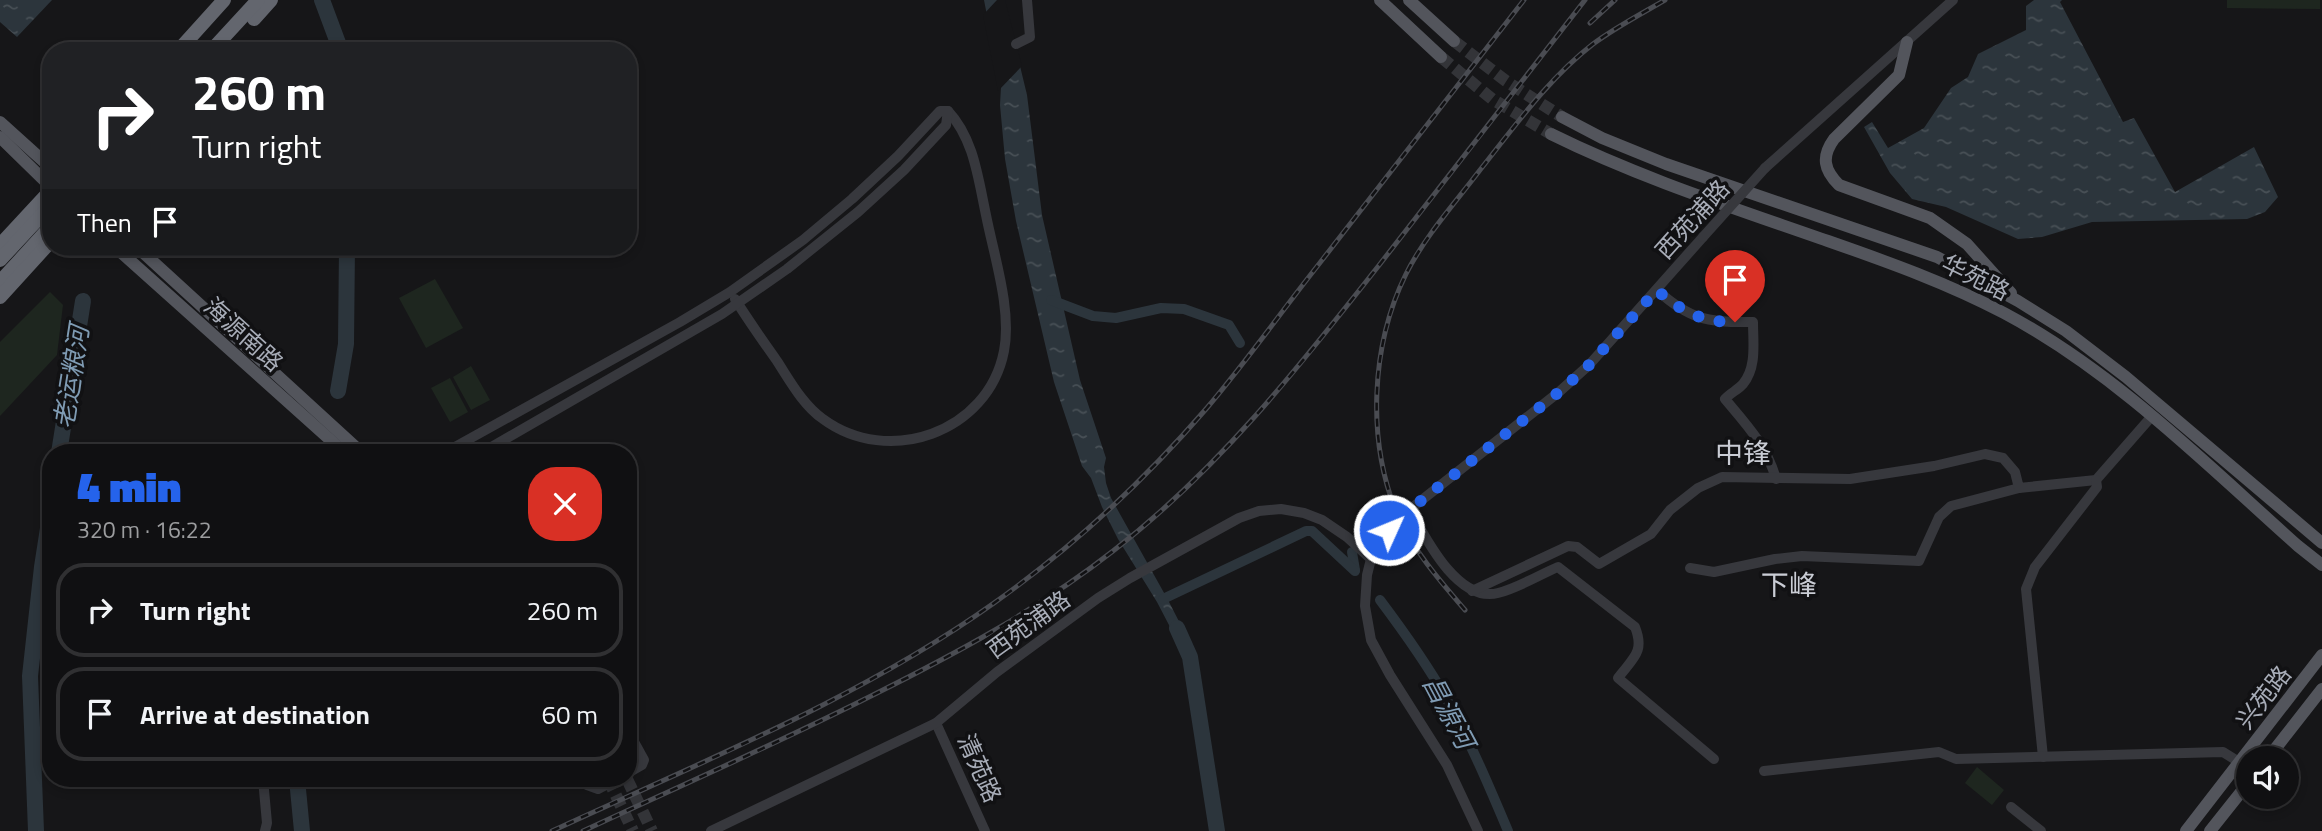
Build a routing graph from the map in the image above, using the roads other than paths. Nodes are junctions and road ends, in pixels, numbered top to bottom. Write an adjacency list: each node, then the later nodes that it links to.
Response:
1 (224, 0): 11 (highway)
2 (236, 0): 12 (highway)
3 (258, 0): 13 (highway)
4 (271, 0): 14 (highway)
5 (1027, 0): 15 (street)
6 (1380, 0): 16 (main road)
7 (1409, 0): 9 (main road)
8 (1953, 0): 10 (street, 西苑浦路)
9 (1454, 41)
10 (1907, 41): 33 (street, 西苑浦路, bridge); 36 (main road)
11 (186, 42)
12 (198, 42)
13 (219, 42)
14 (232, 42)
15 (1016, 44)
16 (1441, 57)
17 (948, 111): 34 (street); 37 (street); 37 (street)
18 (1562, 117): 36 (main road, 华苑路)
19 (0, 122): 22 (main road)
20 (1551, 134): 38 (main road, 华苑路)
21 (0, 137): 23 (main road)
22 (42, 160)
23 (42, 179)
24 (42, 198): 27 (highway)
25 (42, 215): 31 (highway)
26 (42, 236): 32 (highway)
27 (0, 245)
28 (42, 251): 35 (highway)
29 (125, 256): 39 (main road, 海源南路)
30 (147, 256): 40 (main road, 海源南路)
31 (0, 261)
32 (0, 282)
33 (1657, 290): 43 (street); 46 (street, 西苑浦路)
34 (730, 292): 37 (street); 41 (street)
35 (0, 297)
36 (2018, 301): 47 (main road, 华苑路)
37 (737, 303): 42 (street)
38 (2152, 416): 44 (street); 49 (main road, 华苑路)
39 (335, 444)
40 (352, 444)
41 (460, 444)
42 (496, 444)
43 (1776, 479): 45 (street); 51 (street)
44 (2096, 480): 45 (street); 58 (street)
45 (2019, 488): 50 (street)
46 (1410, 510): 48 (street, 西苑浦路); 51 (street)
47 (2322, 543)
48 (1371, 559): 54 (street, 西苑浦路); 70 (street)
49 (2322, 565)
50 (1690, 568)
51 (1472, 591): 59 (street)
52 (2322, 655): 55 (main road, 兴苑路)
53 (2322, 689): 56 (main road, 兴苑路)
54 (936, 723): 68 (street, 西苑浦路); 69 (street, 清苑路)
55 (2251, 746)
56 (2277, 746)
57 (637, 747): 62 (street)
58 (2043, 757): 60 (street); 63 (street)
59 (1714, 759)
60 (2236, 760)
61 (2236, 766): 72 (main road, 兴苑路)
62 (637, 768)
63 (1764, 771)
64 (264, 787): 67 (street)
65 (2236, 798): 73 (main road)
66 (2011, 807): 71 (street)
67 (265, 831)
68 (711, 831)
69 (985, 831)
70 (1478, 831)
71 (2041, 831)
72 (2186, 831)
73 (2210, 831)

